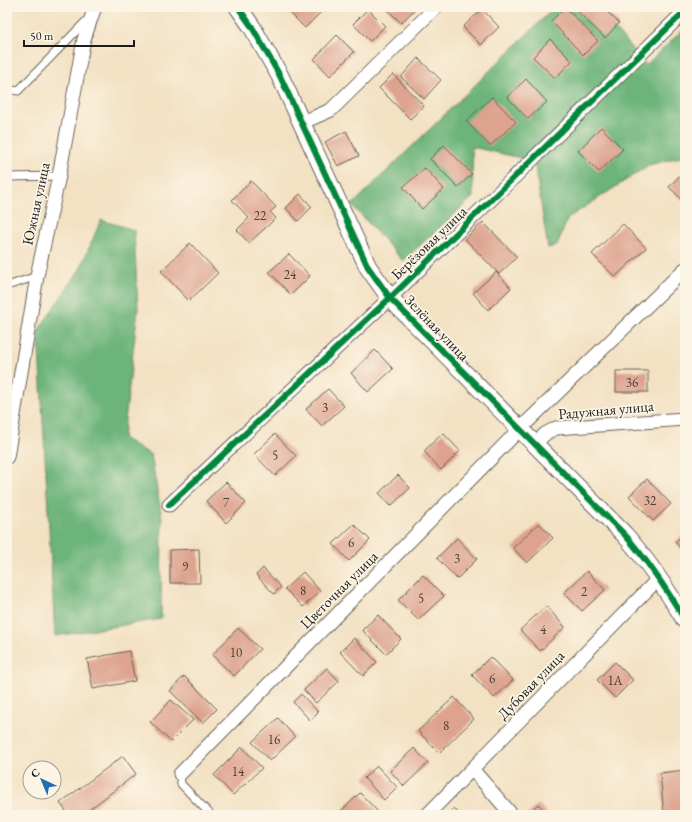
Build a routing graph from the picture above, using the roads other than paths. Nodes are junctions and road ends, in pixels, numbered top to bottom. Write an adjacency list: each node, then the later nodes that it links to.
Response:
1 (238, 7): 6 (street, Зелёная улица)
2 (436, 7): 6 (street)
3 (93, 11): 5 (lane); 8 (street, Южная улица)
4 (685, 11): 12 (street, Берёзовая улица)
5 (7, 89)
6 (301, 123): 12 (street, Зелёная улица)
7 (7, 176): 8 (lane)
8 (59, 176): 10 (street, Южная улица)
9 (685, 269): 14 (street, Цветочная улица)
10 (37, 276): 11 (lane); 16 (street, Южная улица)
11 (7, 286)
12 (390, 298): 14 (street, Зелёная улица); 17 (street, Берёзовая улица)
13 (685, 419): 15 (street, Радужная улица)
14 (520, 429): 15 (street, Зелёная улица); 21 (street, Цветочная улица)
15 (535, 444): 18 (street, Зелёная улица)
16 (7, 458)
17 (169, 505)
18 (659, 578): 19 (street, Зелёная улица); 20 (street, Дубовая улица)
19 (685, 620)
20 (472, 769): 23 (street, Дубовая улица); 24 (street)
21 (180, 774): 22 (lane)
22 (211, 815)
23 (427, 815)
24 (512, 815)

